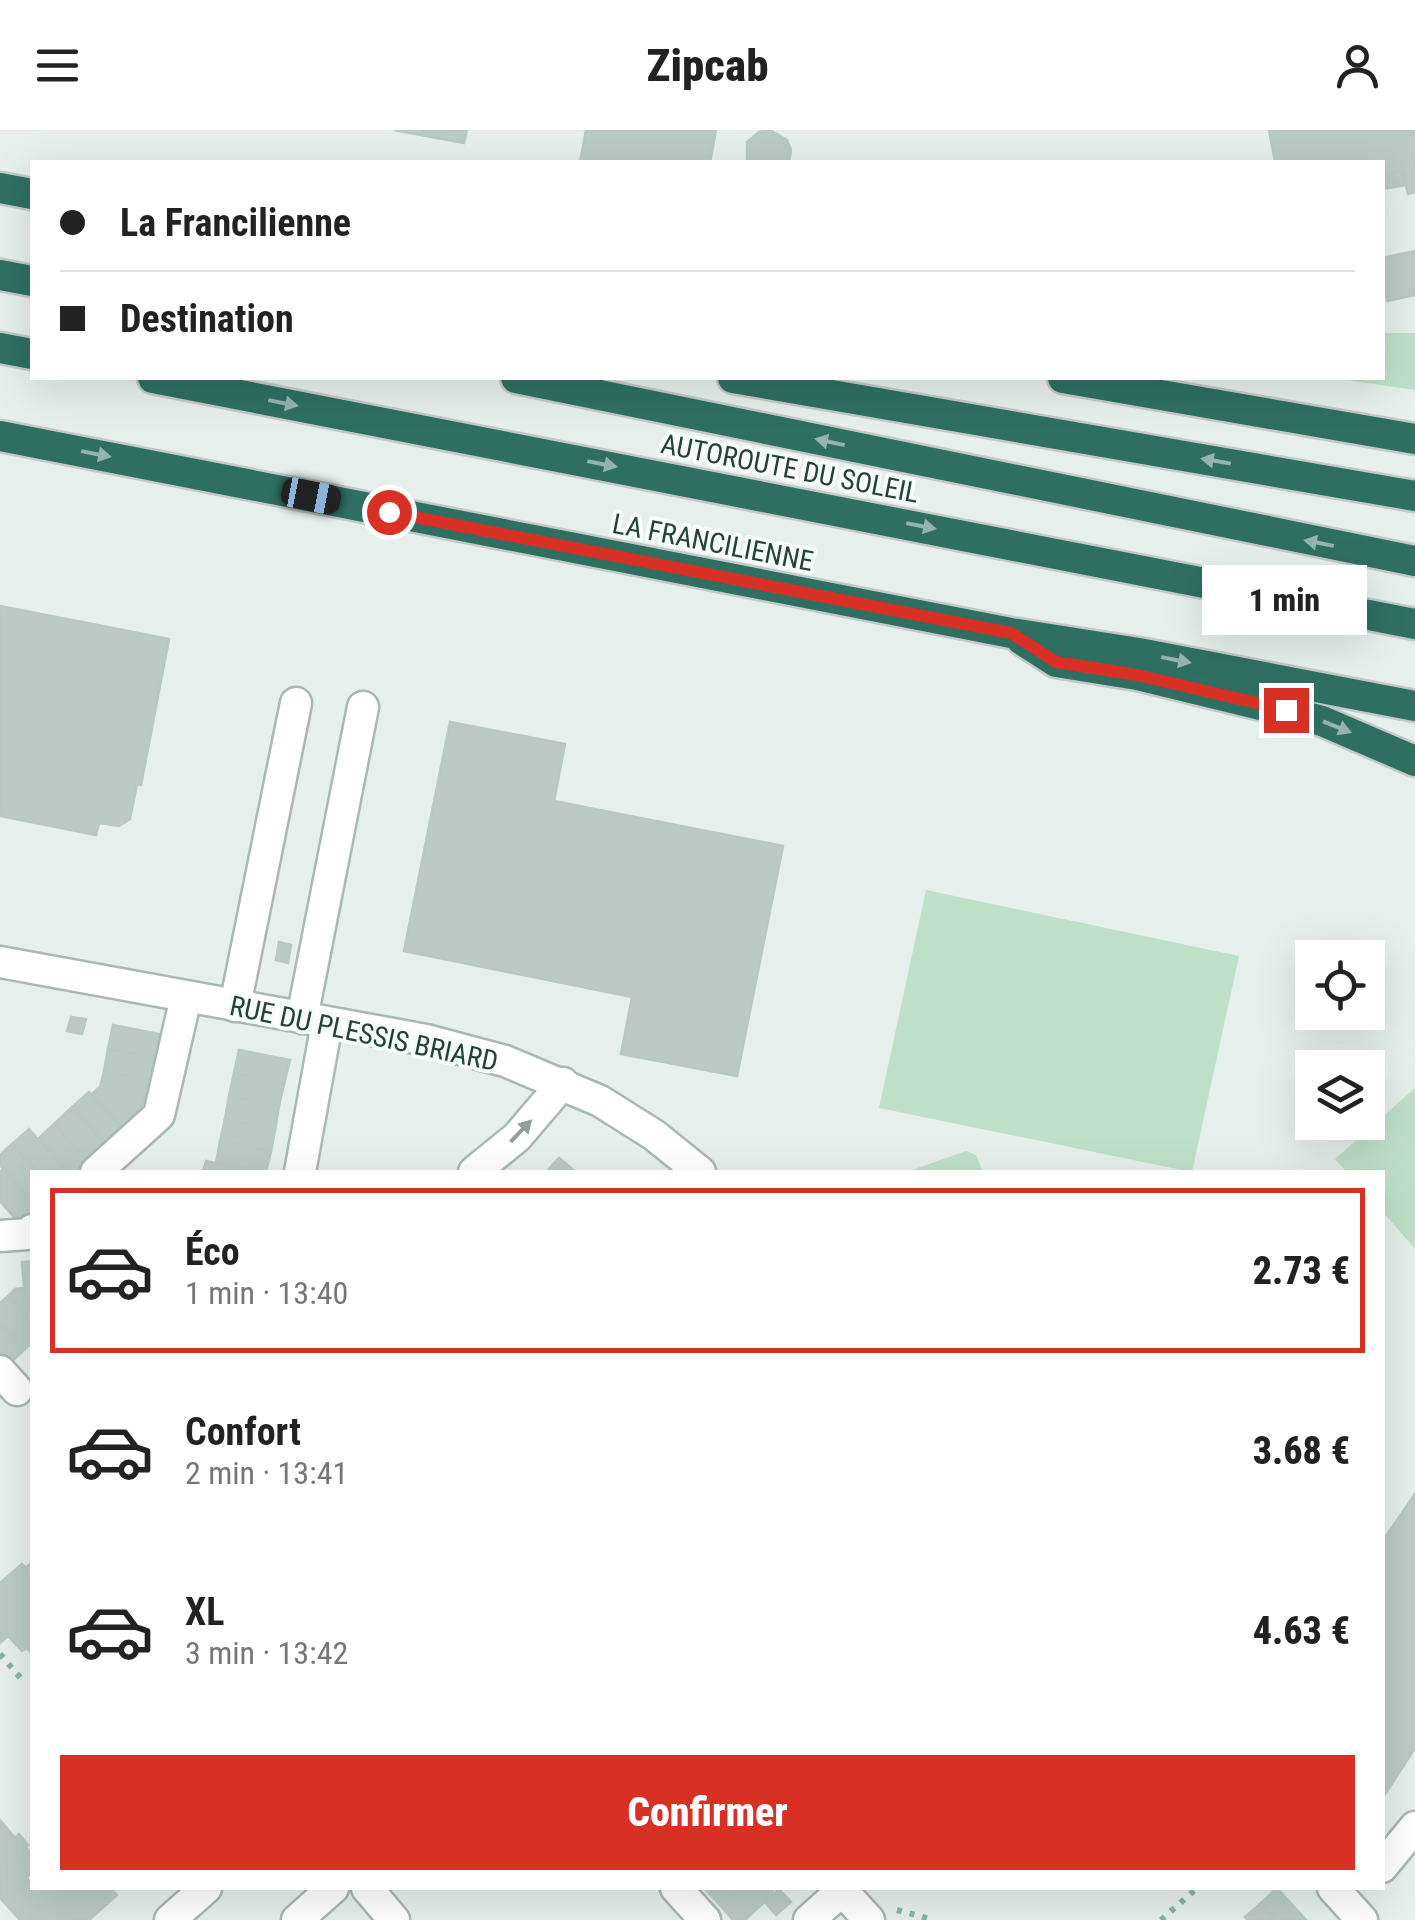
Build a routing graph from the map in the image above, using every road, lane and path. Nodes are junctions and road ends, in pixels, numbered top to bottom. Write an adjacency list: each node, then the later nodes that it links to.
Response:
1 (0, 188): 2 (highway)
2 (30, 194)
3 (0, 275): 4 (highway)
4 (30, 281)
5 (0, 348): 6 (highway)
6 (30, 354)
7 (163, 380): 15 (highway, AUTOROUTE DU SOLEIL, one-way to 15)
8 (526, 380): 14 (highway, AUTOROUTE DU SOLEIL, one-way to 8)
9 (745, 380): 13 (highway, one-way to 9)
10 (1075, 380): 12 (highway)
11 (0, 436): 16 (highway, LA FRANCILIENNE, one-way to 16)
12 (1415, 440)
13 (1415, 496)
14 (1415, 562)
15 (1415, 624)
16 (1011, 633): 18 (highway, LA FRANCILIENNE, one-way to 18); 20 (highway, one-way to 20)
17 (296, 703): 23 (street)
18 (1415, 706)
19 (364, 708): 24 (street)
20 (1415, 761)
21 (0, 962): 22 (street, RUE DU PLESSIS BRIARD)
22 (186, 997): 23 (street, RUE DU PLESSIS BRIARD); 26 (street)
23 (236, 1006): 24 (street, RUE DU PLESSIS BRIARD)
24 (314, 1021): 25 (street, RUE DU PLESSIS BRIARD); 27 (street)
25 (563, 1083): 28 (street, one-way to 25); 29 (street, RUE DU PLESSIS BRIARD)
26 (98, 1170)
27 (300, 1170)
28 (476, 1170)
29 (698, 1170)
30 (30, 1232): 31 (street)
31 (0, 1236)
32 (0, 1654): 33 (path)
33 (24, 1682)
34 (1415, 1827): 35 (street)
35 (1385, 1864)
36 (204, 1890): 43 (street)
37 (332, 1890): 44 (street)
38 (369, 1890): 45 (street)
39 (678, 1890): 46 (street)
40 (841, 1890): 47 (street)
41 (845, 1890): 48 (street)
42 (1195, 1890): 49 (path)
43 (170, 1920)
44 (297, 1920)
45 (394, 1920)
46 (705, 1920)
47 (809, 1920)
48 (869, 1920)
49 (1160, 1920)

